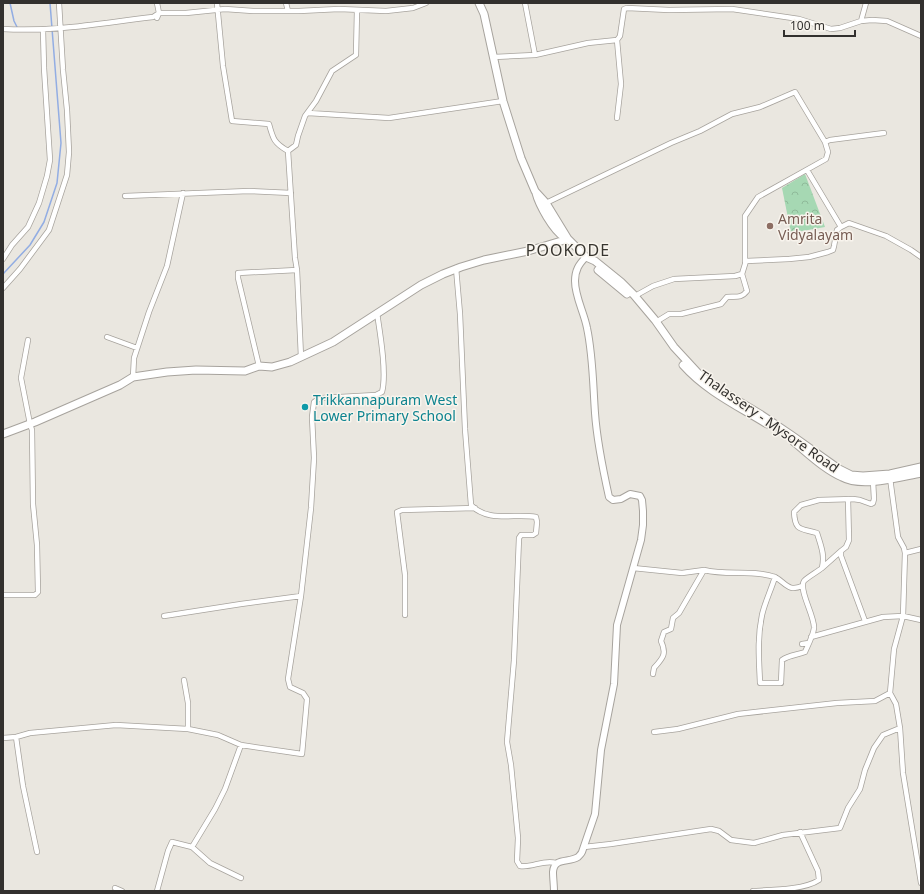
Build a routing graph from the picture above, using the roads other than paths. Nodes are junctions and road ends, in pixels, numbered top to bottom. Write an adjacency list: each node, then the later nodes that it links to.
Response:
1 (59, 3): 17 (street)
2 (158, 3): 13 (street)
3 (217, 3): 10 (street)
4 (286, 3): 12 (street)
5 (426, 3): 11 (street)
6 (479, 3): 22 (main road, Thalassery - Mysore Road)
7 (525, 3): 21 (street)
8 (866, 3): 15 (street)
9 (625, 6): 15 (street); 20 (street)
10 (217, 10): 12 (street); 13 (street); 28 (street)
11 (357, 10): 12 (street); 24 (street)
12 (288, 11)
13 (159, 12): 14 (street); 17 (street)
14 (157, 18)
15 (861, 21): 19 (street)
16 (3, 29): 18 (street)
17 (58, 29): 18 (street); 44 (street)
18 (43, 30): 39 (street)
19 (921, 36)
20 (617, 40): 21 (street); 25 (street)
21 (535, 55): 22 (street)
22 (494, 57): 23 (main road, Thalassery - Mysore Road)
23 (503, 102): 24 (street); 30 (main road, Thalassery - Mysore Road)
24 (308, 113): 28 (street)
25 (617, 118)
26 (884, 132): 27 (street)
27 (825, 142): 29 (street); 34 (street)
28 (288, 151): 32 (street)
29 (807, 170): 35 (street); 40 (street)
30 (535, 191): 34 (main road, Thalassery - Mysore Road); 36 (main road)
31 (183, 193): 32 (street); 33 (street); 50 (street)
32 (291, 193): 42 (street)
33 (125, 196)
34 (546, 203): 36 (main road, Thalassery - Mysore Road)
35 (841, 227): 38 (street); 40 (street)
36 (568, 239): 37 (main road, Thalassery - Mysore Road); 41 (main road)
37 (586, 257): 45 (main road, Thalassery - Mysore Road); 59 (main road); 65 (street)
38 (921, 257)
39 (3, 260)
40 (745, 262): 43 (street)
41 (456, 268): 46 (main road); 61 (street)
42 (297, 270): 51 (street); 52 (street)
43 (742, 274): 45 (street); 47 (street)
44 (3, 288)
45 (635, 296): 47 (main road, Thalassery - Mysore Road)
46 (377, 313): 51 (main road); 71 (street)
47 (656, 322): 56 (main road, Thalassery - Mysore Road)
48 (107, 337): 50 (street)
49 (28, 340): 54 (street)
50 (138, 348): 53 (street)
51 (301, 357): 52 (main road)
52 (258, 366): 53 (main road)
53 (133, 377): 54 (main road)
54 (30, 424): 55 (main road); 70 (street)
55 (3, 434)
56 (921, 467)
57 (921, 473): 58 (main road)
58 (890, 478): 59 (main road); 64 (street)
59 (873, 481): 60 (street)
60 (848, 499): 63 (street); 66 (street)
61 (475, 508): 72 (street); 93 (street)
62 (921, 549): 64 (street)
63 (842, 551): 66 (street); 76 (street)
64 (905, 553): 74 (street)
65 (634, 568): 67 (street); 91 (street)
66 (822, 568): 69 (street)
67 (704, 570): 68 (street); 80 (street)
68 (775, 577): 69 (street); 78 (street)
69 (802, 586): 77 (street)
70 (3, 595)
71 (301, 596): 73 (street); 88 (street)
72 (405, 615)
73 (164, 616)
74 (903, 616): 75 (street); 76 (street); 82 (street)
75 (921, 620)
76 (865, 621): 77 (street)
77 (811, 637): 78 (street)
78 (809, 643): 79 (street)
79 (802, 644)
80 (653, 674)
81 (184, 680): 84 (street)
82 (890, 693): 83 (street); 85 (street)
83 (900, 728): 89 (street); 95 (street)
84 (188, 729): 86 (street); 88 (street)
85 (654, 732)
86 (16, 737): 87 (street); 92 (street)
87 (3, 738)
88 (241, 745): 90 (street)
89 (800, 832): 91 (street); 100 (street)
90 (192, 847): 94 (street); 98 (street)
91 (584, 847): 93 (street)
92 (37, 852)
93 (556, 864): 99 (street)
94 (241, 878)
95 (921, 883)
96 (115, 888): 97 (street)
97 (122, 891)
98 (157, 891)
99 (554, 891)
100 (753, 891)

